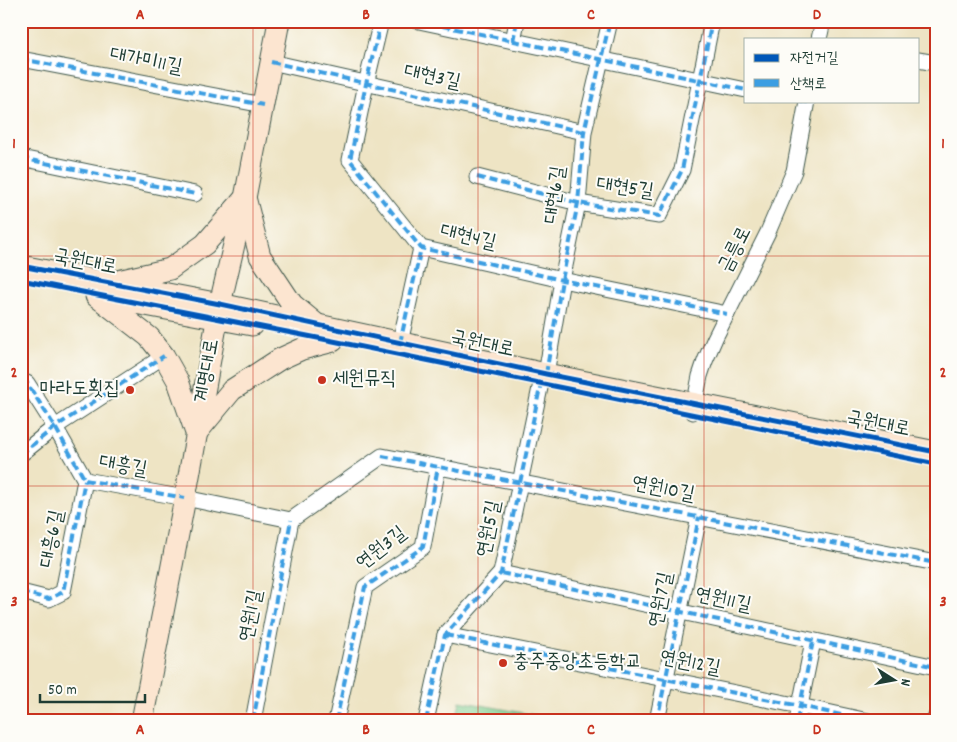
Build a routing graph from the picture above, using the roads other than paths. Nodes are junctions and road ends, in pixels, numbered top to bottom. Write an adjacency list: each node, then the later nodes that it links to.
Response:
1 (278, 21): 13 (street, 계명대로)
2 (381, 21): 16 (street, 대현4길)
3 (419, 21): 9 (street)
4 (517, 21): 9 (street)
5 (610, 21): 11 (street, 대현6길)
6 (712, 21): 15 (street, 대현5길)
7 (823, 21): 8 (street)
8 (819, 38)
9 (513, 41): 11 (street)
10 (21, 59): 19 (street, 대가미11길)
11 (602, 60): 15 (street); 20 (street, 대현6길)
12 (920, 60): 14 (street)
13 (271, 62): 16 (street, 대현3길); 19 (street, 계명대로)
14 (936, 63)
15 (700, 80): 17 (street); 25 (street, 대현5길)
16 (366, 84): 20 (street, 대현3길); 26 (street, 대현4길)
17 (744, 90)
18 (805, 102): 32 (street, 금릉로)
19 (263, 104): 24 (street, 계명대로)
20 (584, 132): 25 (street, 대현6길)
21 (21, 158): 23 (street)
22 (477, 177): 25 (street, 대현5길)
23 (195, 194)
24 (245, 198): 30 (street); 31 (street, 계명대로); 33 (street)
25 (578, 203): 29 (street, 대현6길)
26 (421, 248): 29 (street, 대현4길); 34 (street)
27 (21, 266): 30 (street, 국원대로)
28 (21, 280): 30 (street, 국원대로)
29 (562, 280): 32 (street, 대현4길); 36 (street, 대현6길)
30 (103, 290): 31 (street, 국원대로); 35 (street)
31 (219, 311): 33 (street, 국원대로); 40 (street, 계명대로)
32 (727, 314): 38 (street, 금릉로)
33 (326, 334): 34 (street, 국원대로); 36 (street, 국원대로); 40 (street)
34 (400, 343): 36 (street, 국원대로)
35 (164, 356): 39 (street); 40 (street)
36 (543, 379): 38 (street, 국원대로); 46 (street, 연원5길)
37 (21, 381): 39 (street, 대흥길)
38 (694, 409): 41 (street, 국원대로); 43 (street, 국원대로)
39 (55, 427): 42 (street); 45 (street, 대흥길)
40 (196, 433): 47 (street, 계명대로)
41 (936, 452)
42 (21, 454)
43 (936, 464)
44 (438, 467): 46 (street, 연원10길); 49 (street, 연원10길); 62 (street, 연원3길)
45 (86, 480): 47 (street, 대흥길); 52 (street, 대흥6길)
46 (520, 483): 48 (street, 연원10길); 51 (street, 연원5길)
47 (185, 498): 49 (street); 60 (street, 계명대로)
48 (699, 517): 50 (street, 연원10길); 53 (street, 연원7길)
49 (291, 520): 61 (street, 연원1길)
50 (936, 563)
51 (501, 573): 53 (street, 연원11길); 54 (street, 연원5길)
52 (21, 592)
53 (680, 612): 55 (street, 연원11길); 57 (street, 연원7길)
54 (445, 635): 57 (street, 연원12길); 63 (street, 연원5길)
55 (813, 641): 56 (street, 연원11길); 58 (street)
56 (936, 667)
57 (666, 680): 58 (street, 연원12길); 64 (street, 연원7길)
58 (799, 713): 65 (street, 연원12길)
59 (936, 716): 66 (street)
60 (142, 721)
61 (253, 721)
62 (336, 721)
63 (426, 721)
64 (657, 721)
65 (868, 721)
66 (935, 721)

